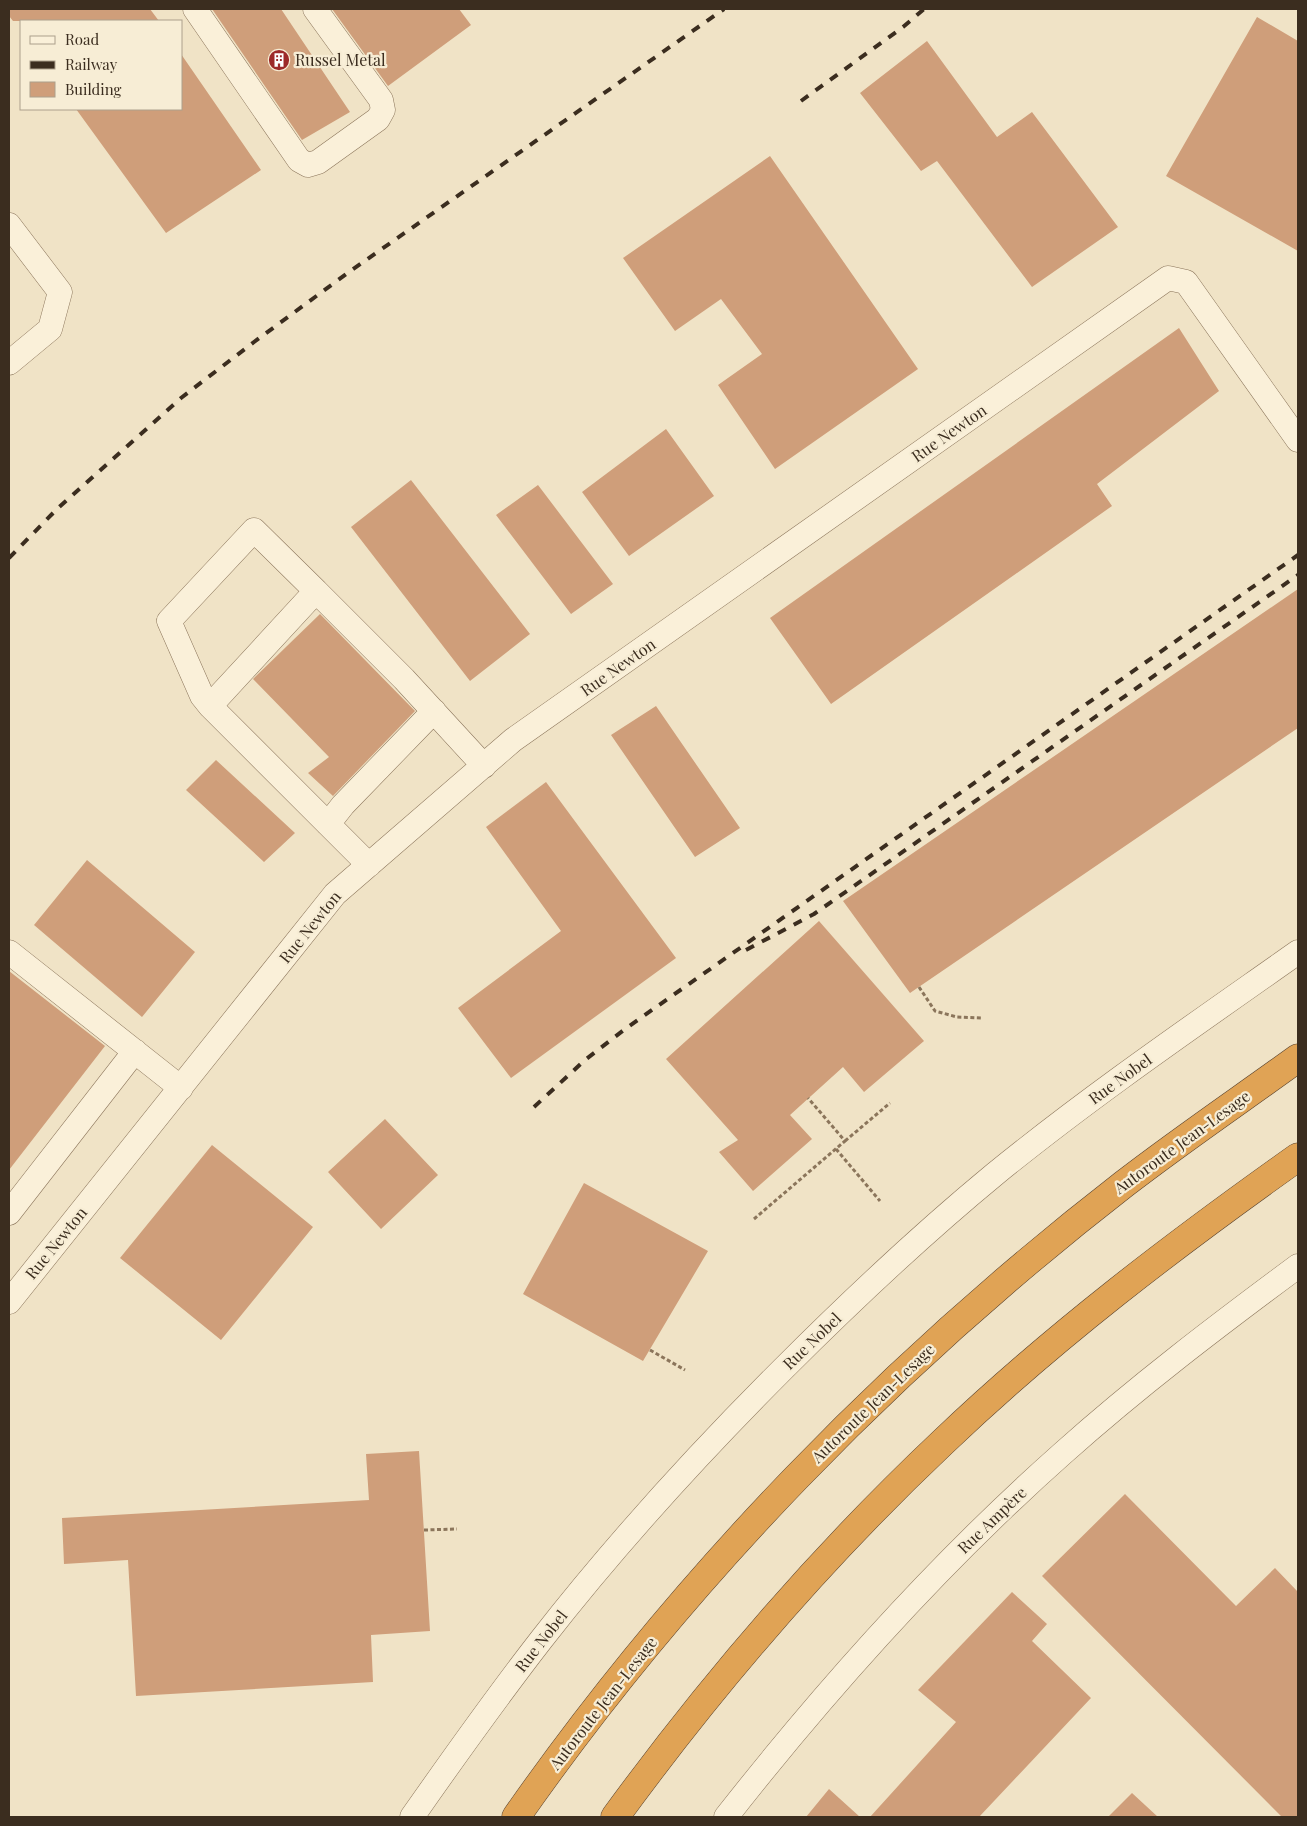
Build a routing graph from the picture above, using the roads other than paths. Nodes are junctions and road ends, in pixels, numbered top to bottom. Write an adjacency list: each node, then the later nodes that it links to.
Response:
1 (195, 9): 2 (street)
2 (315, 9)
3 (9, 224): 4 (street)
4 (9, 363)
5 (1298, 440): 9 (street, Rue Newton)
6 (316, 591): 7 (street); 7 (street); 8 (street)
7 (210, 706): 10 (street)
8 (434, 712): 9 (street); 10 (street)
9 (484, 766): 11 (street, Rue Newton)
10 (328, 824): 11 (street)
11 (369, 864): 16 (street, Rue Newton)
12 (9, 952): 14 (street)
13 (1298, 952): 21 (street, Rue Nobel)
14 (135, 1051): 16 (street); 18 (street)
15 (1298, 1058): 22 (highway, Autoroute Jean-Lesage)
16 (181, 1088): 20 (street, Rue Newton)
17 (1298, 1157): 23 (highway)
18 (9, 1213)
19 (1298, 1266): 24 (street, Rue Ampère)
20 (9, 1302)
21 (412, 1817)
22 (516, 1817)
23 (615, 1817)
24 (726, 1817)

